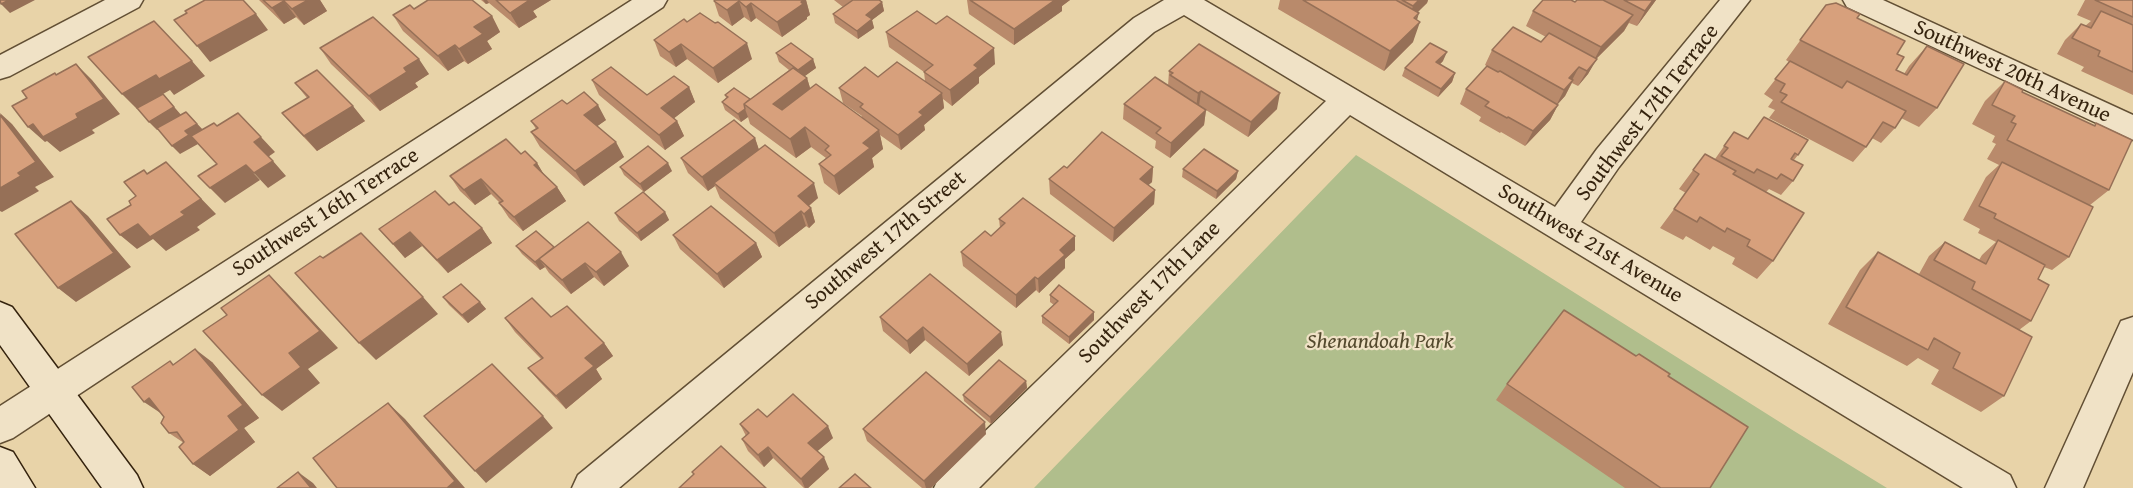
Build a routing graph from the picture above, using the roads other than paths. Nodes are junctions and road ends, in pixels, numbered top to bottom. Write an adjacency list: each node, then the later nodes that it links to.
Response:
1 (129, 0): 6 (street)
2 (653, 0): 12 (street, Southwest 16th Terrace)
3 (1184, 0): 7 (street, Southwest 21st Avenue); 17 (street, Southwest 17th Street)
4 (1736, 0): 9 (street, Southwest 17th Terrace)
5 (1857, 0): 8 (street, Southwest 20th Avenue)
6 (0, 68)
7 (1348, 98): 9 (street, Southwest 21st Avenue); 18 (street, Southwest 17th Lane)
8 (2133, 128)
9 (1560, 226): 19 (street, Southwest 21st Avenue)
10 (0, 317): 12 (street)
11 (2133, 332): 20 (street)
12 (54, 390): 13 (street, Southwest 16th Terrace); 16 (street)
13 (0, 426)
14 (0, 464): 15 (street)
15 (16, 488)
16 (124, 488)
17 (591, 488)
18 (953, 488)
19 (1997, 488)
20 (2064, 488)

